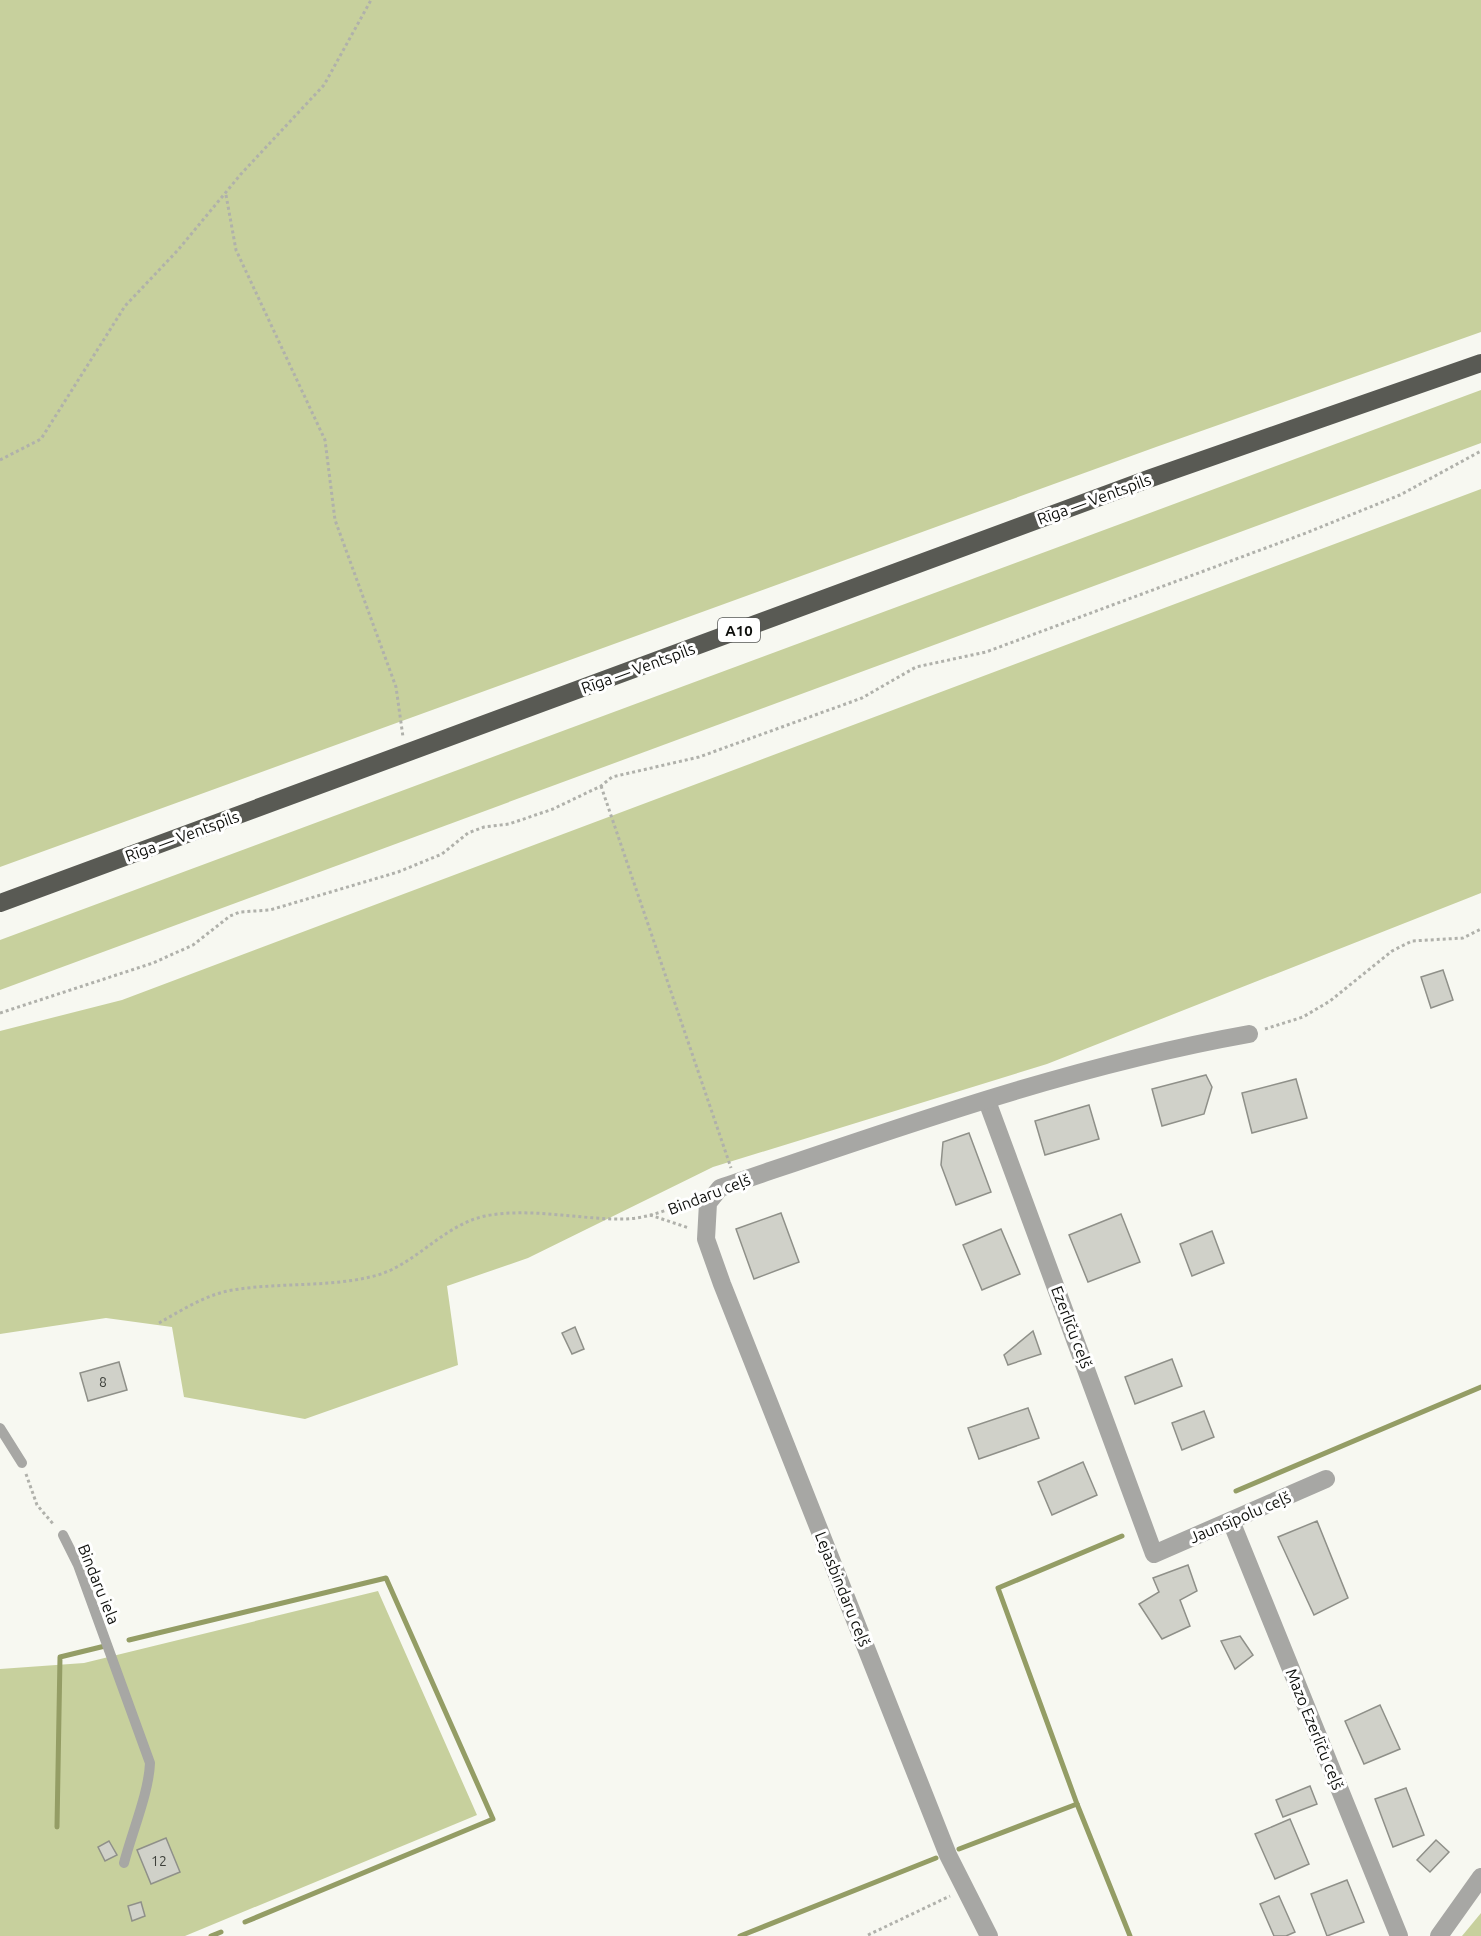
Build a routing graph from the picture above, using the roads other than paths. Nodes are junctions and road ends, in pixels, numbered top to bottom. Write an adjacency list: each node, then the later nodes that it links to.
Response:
1 (1481, 363): 2 (highway, Rīga — Ventspils / A10)
2 (0, 903)
3 (1249, 1034): 4 (street, Bindaru ceļš)
4 (987, 1101): 5 (street, Bindaru ceļš); 11 (street, Ezerlīču ceļš)
5 (728, 1185): 14 (street, Lejasbindaru ceļš)
6 (0, 1428): 7 (lane)
7 (22, 1464)
8 (1326, 1479): 9 (street, Jaunsīpolu ceļš)
9 (1231, 1521): 11 (street, Jaunsīpolu ceļš); 15 (street, Mazo Ezerlīču ceļš)
10 (63, 1535): 12 (lane, Bindaru iela)
11 (1154, 1554)
12 (124, 1863)
13 (1481, 1877): 16 (street)
14 (989, 1936)
15 (1399, 1936)
16 (1439, 1936)

